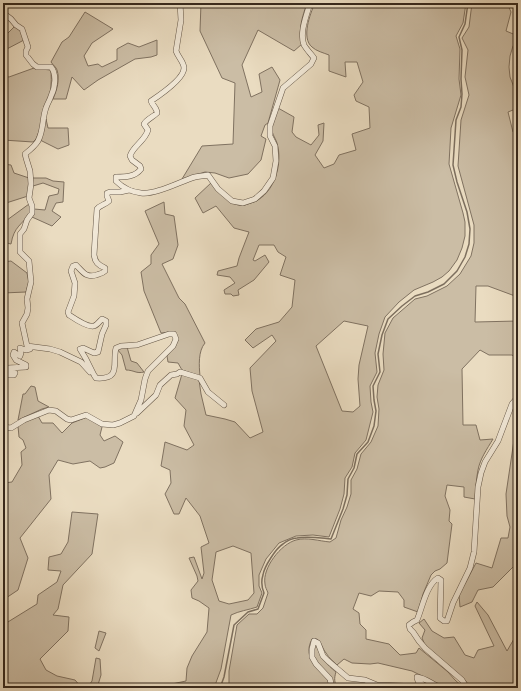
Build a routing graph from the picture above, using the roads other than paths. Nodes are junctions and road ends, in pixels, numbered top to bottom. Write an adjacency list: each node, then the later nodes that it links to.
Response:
1 (180, 3): 4 (street)
2 (310, 3): 4 (street)
3 (3, 13): 5 (street)
4 (129, 190): 7 (street)
5 (35, 348): 6 (street); 7 (street)
6 (3, 375)
7 (94, 376): 10 (street)
8 (518, 397): 16 (street)
9 (224, 405): 10 (street)
10 (134, 416): 11 (street)
11 (3, 427)
12 (332, 688): 13 (street)
13 (409, 688)
14 (427, 688): 15 (street)
15 (442, 688)
16 (468, 688)

